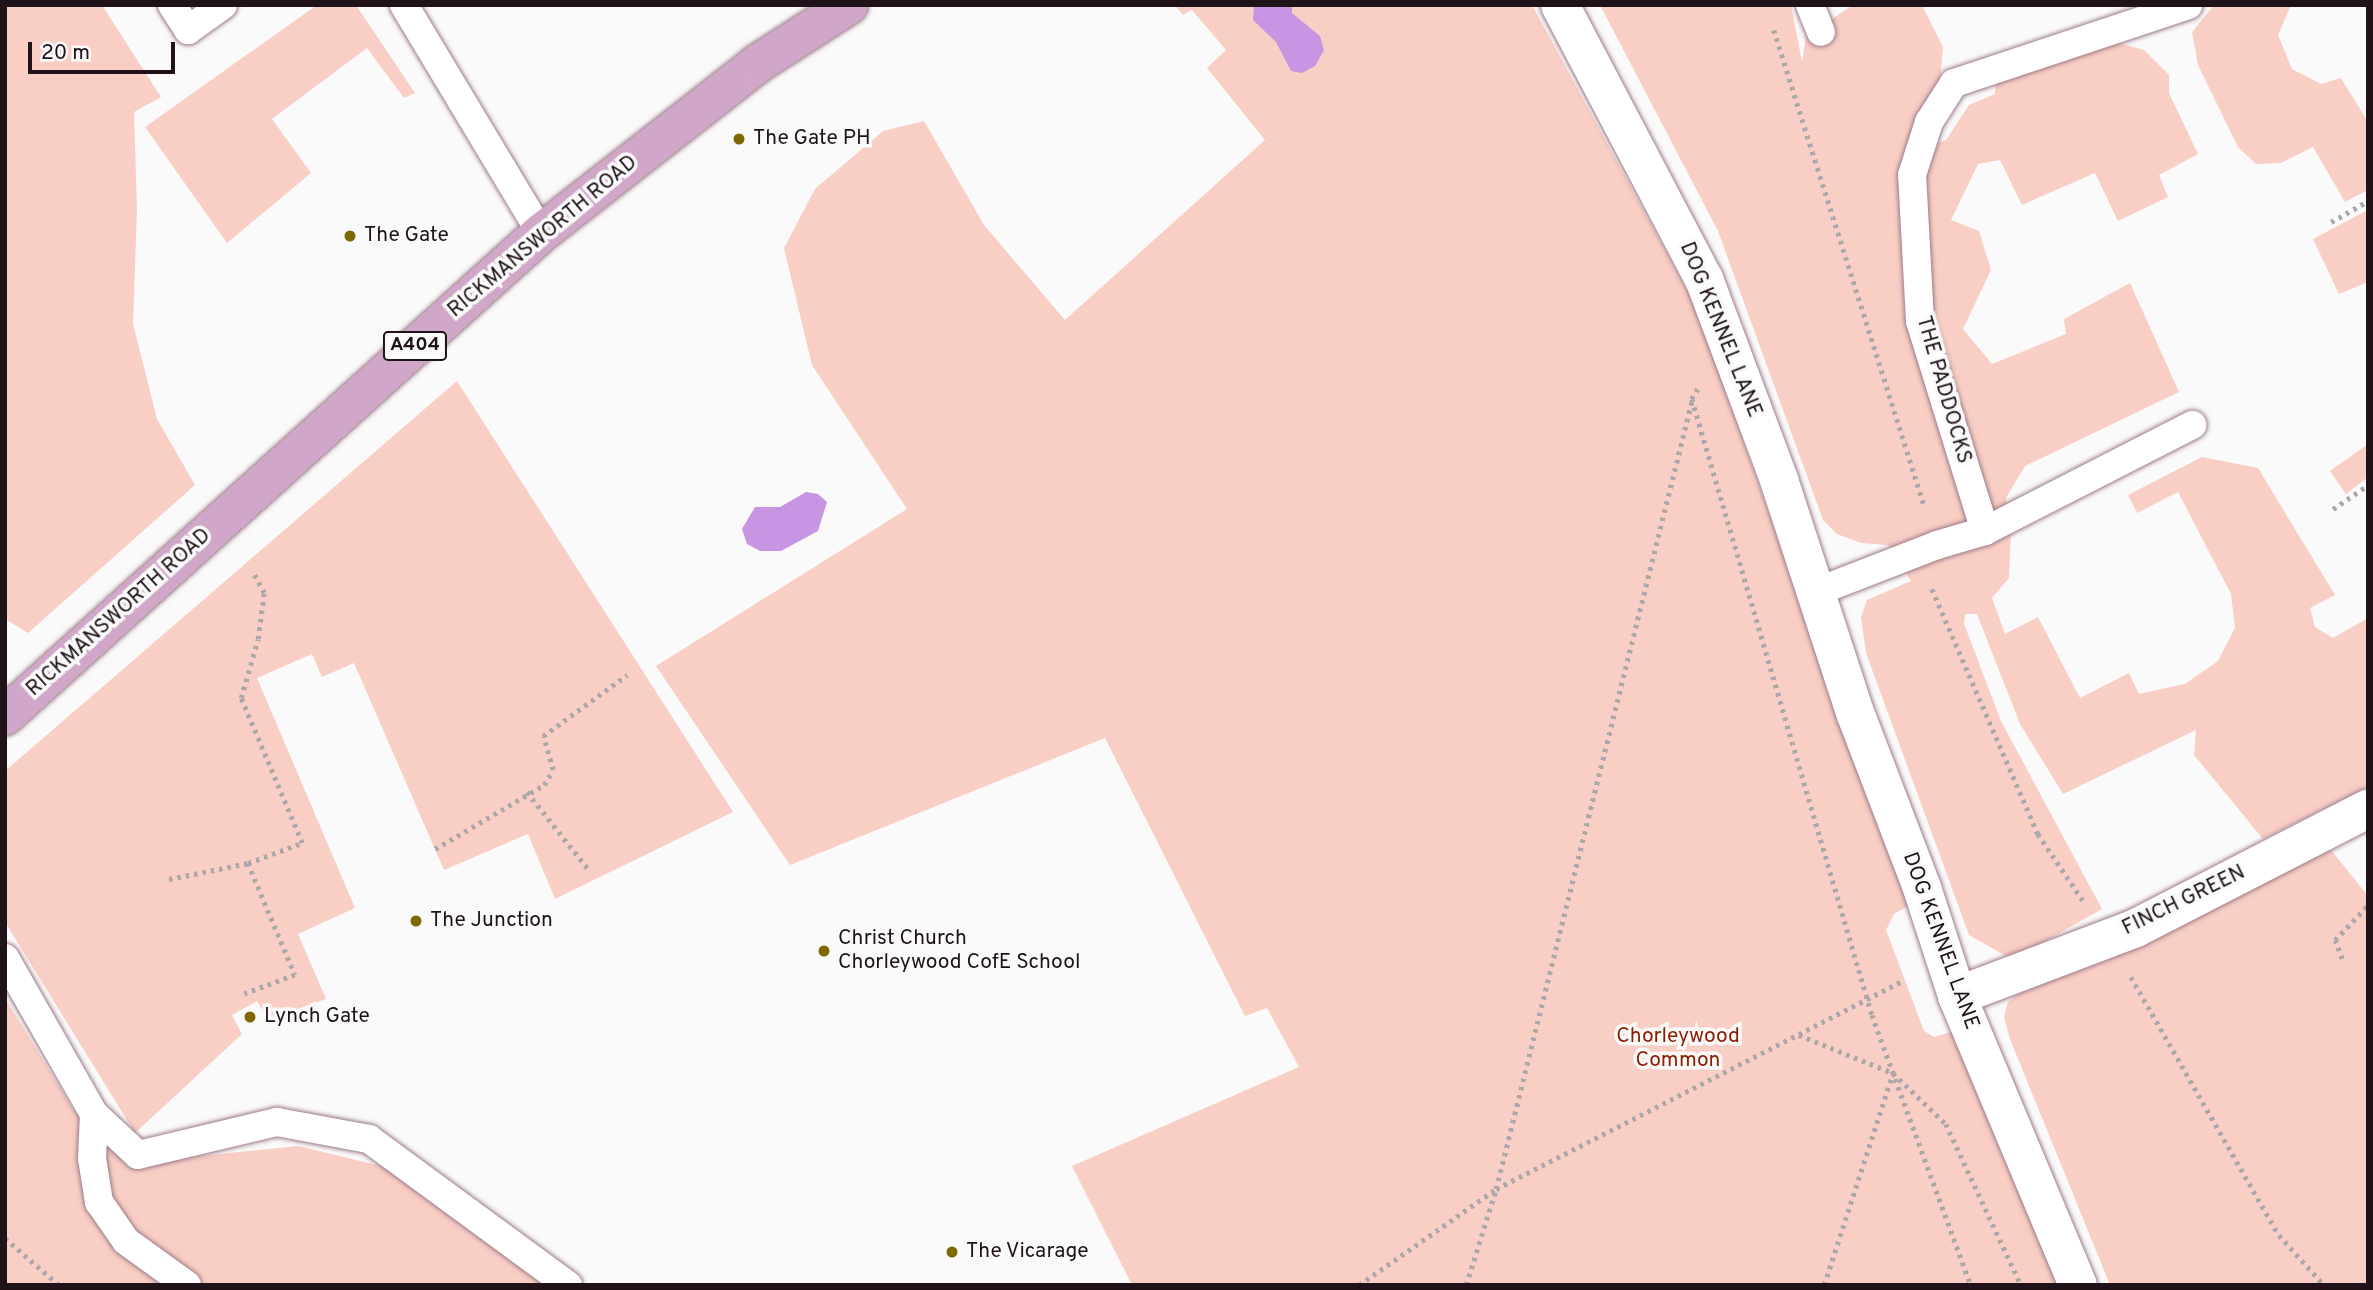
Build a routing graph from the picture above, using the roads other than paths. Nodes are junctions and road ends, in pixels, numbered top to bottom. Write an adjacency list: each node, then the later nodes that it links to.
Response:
1 (173, 5): 2 (lane)
2 (223, 5)
3 (404, 5): 9 (lane)
4 (849, 5): 9 (main road, RICKMANSWORTH ROAD / A404)
5 (1559, 5): 12 (street, DOG KENNEL LANE)
6 (1810, 5): 8 (lane)
7 (2188, 5): 11 (lane, THE PADDOCKS)
8 (1821, 32)
9 (541, 233): 13 (main road, RICKMANSWORTH ROAD / A404)
10 (2192, 425): 11 (lane)
11 (1985, 531): 12 (lane)
12 (1816, 592): 16 (street, DOG KENNEL LANE)
13 (5, 716)
14 (2358, 824): 16 (street, FINCH GREEN)
15 (5, 958): 17 (lane)
16 (1957, 996): 20 (street, DOG KENNEL LANE)
17 (94, 1114): 18 (lane); 19 (lane)
18 (187, 1285)
19 (569, 1285)
20 (2078, 1285)

